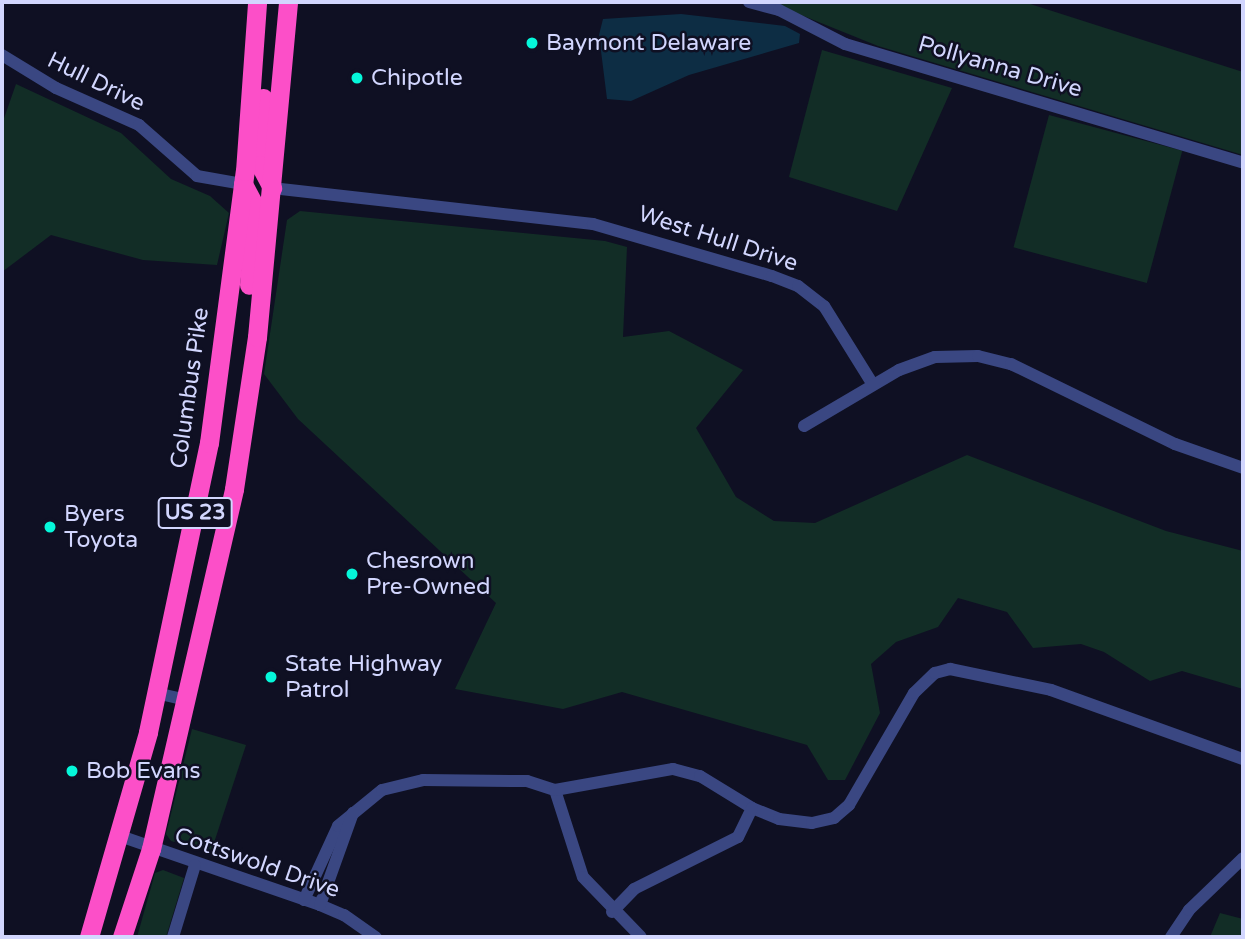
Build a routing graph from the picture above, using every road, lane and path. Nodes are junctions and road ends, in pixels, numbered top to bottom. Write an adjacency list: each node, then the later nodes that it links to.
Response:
1 (288, 2): 7 (highway, US 23)
2 (749, 2): 5 (street, Pollyanna Drive)
3 (257, 9): 6 (highway, Columbus Pike / US 23); 7 (highway)
4 (2, 55): 6 (street, Hull Drive)
5 (1243, 163)
6 (243, 184): 8 (highway); 12 (highway, Columbus Pike / US 23)
7 (272, 188): 8 (highway, US 23); 9 (street, West Hull Drive)
8 (257, 337): 13 (highway, US 23)
9 (872, 383): 10 (street); 11 (street)
10 (804, 426)
11 (1243, 468)
12 (156, 693): 13 (street); 18 (highway, Columbus Pike / US 23)
13 (187, 700): 19 (highway, US 23)
14 (1243, 759): 16 (street)
15 (555, 790): 16 (street); 17 (street); 24 (street)
16 (752, 808): 24 (street)
17 (353, 813): 22 (street); 23 (street)
18 (120, 836): 19 (street, Cottswold Drive); 25 (highway, Columbus Pike / US 23)
19 (151, 849): 21 (street, Cottswold Drive); 26 (highway, US 23)
20 (1243, 858): 30 (street)
21 (195, 865): 22 (street, Cottswold Drive); 27 (street)
22 (304, 900): 23 (street, Cottswold Drive)
23 (320, 905): 28 (street, Cottswold Drive)
24 (612, 912): 29 (street)
25 (89, 937)
26 (122, 937)
27 (173, 937)
28 (376, 937)
29 (641, 937)
30 (1171, 937)

